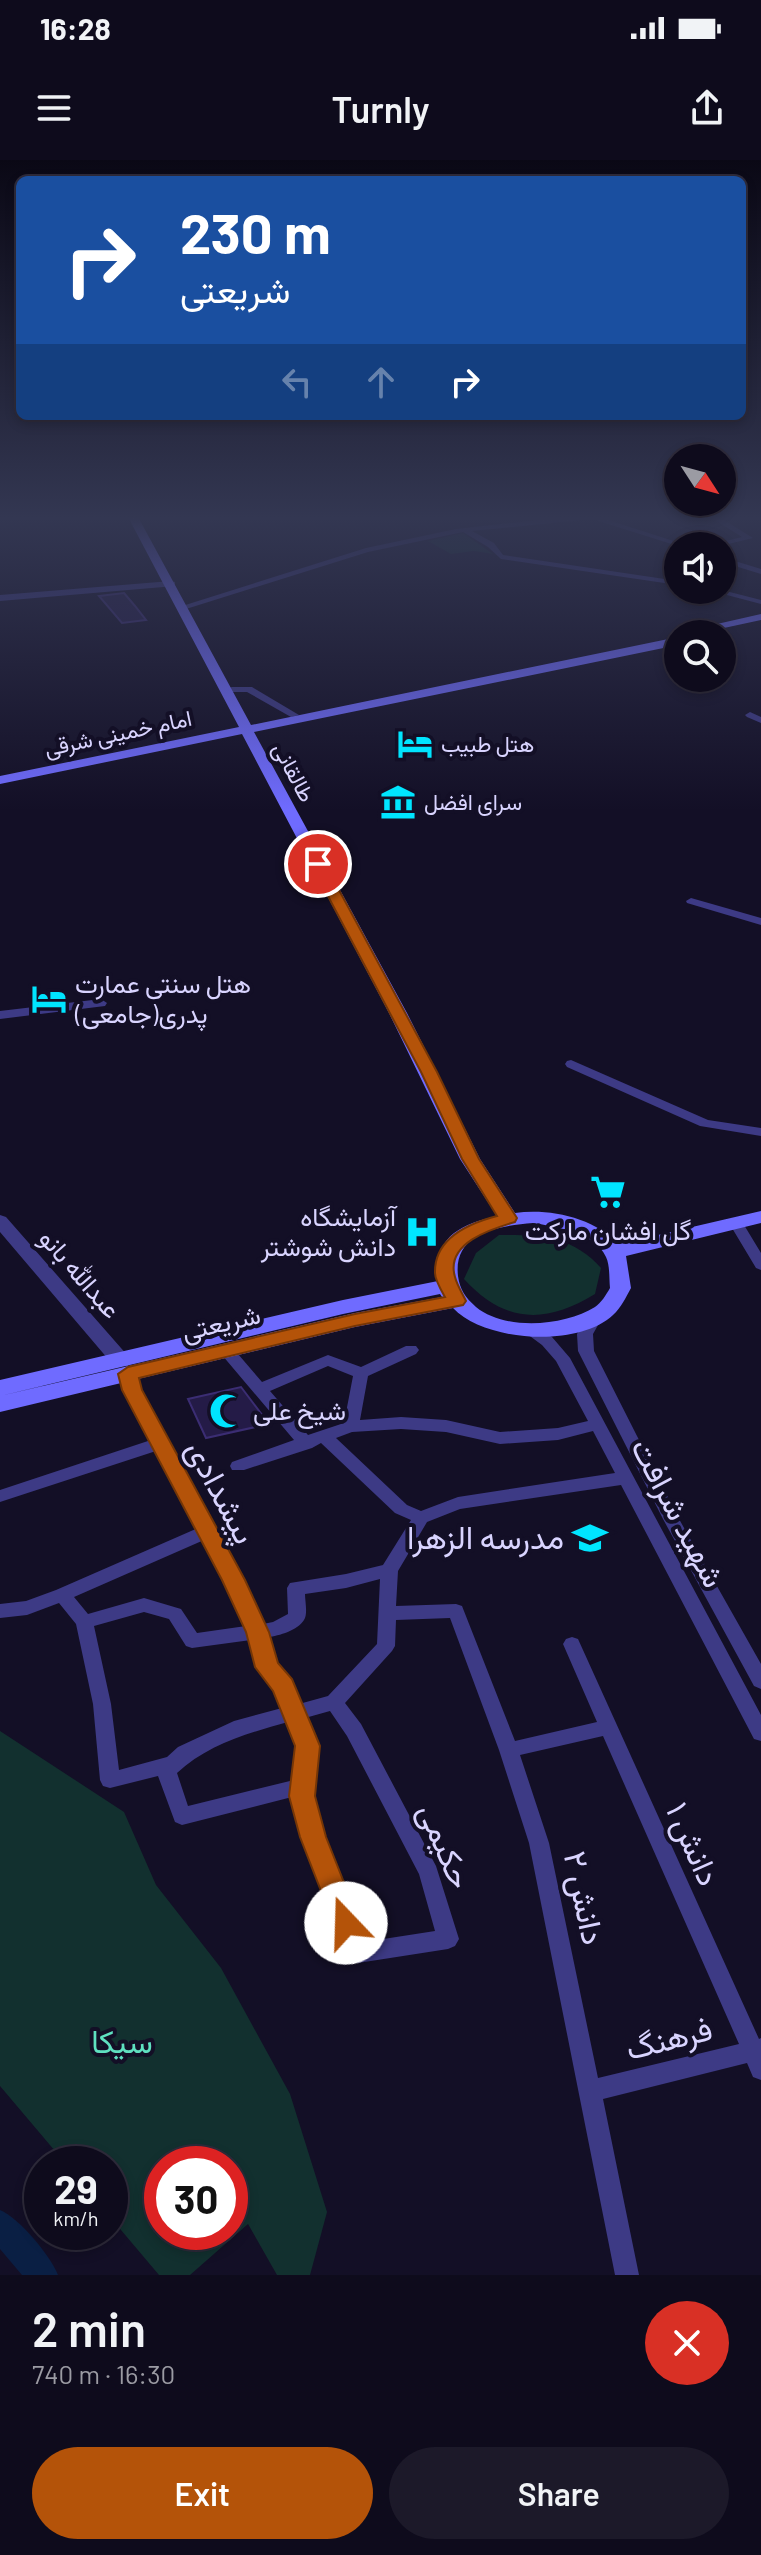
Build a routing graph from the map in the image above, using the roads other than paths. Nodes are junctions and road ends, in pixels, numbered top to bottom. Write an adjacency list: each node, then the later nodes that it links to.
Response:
1 (186, 614): 12 (main road, طالقانی)
2 (761, 617): 3 (main road)
3 (736, 622)
4 (761, 624): 5 (main road)
5 (736, 629)
6 (664, 637): 9 (main road)
7 (664, 644): 12 (main road)
8 (232, 690): 9 (street)
9 (294, 715): 12 (main road)
10 (750, 715): 11 (street)
11 (761, 720)
12 (244, 727): 13 (main road, امام خمینی شرقی); 14 (main road, امام خمینی شرقی); 22 (main road, طالقانی)
13 (0, 772)
14 (0, 780)
15 (691, 901): 16 (street)
16 (761, 922)
17 (101, 1003): 18 (street)
18 (0, 1015)
19 (571, 1064): 20 (street)
20 (761, 1132)
21 (761, 1217): 24 (main road)
22 (508, 1218): 25 (main road); 27 (main road)
23 (0, 1221): 32 (street, عبدالله بانو)
24 (736, 1223): 25 (main road); 26 (street)
25 (614, 1252): 28 (main road)
26 (761, 1265)
27 (452, 1293): 29 (main road); 31 (main road, شریعتی); 32 (main road, شریعتی)
28 (595, 1318): 29 (main road); 54 (street, شهید شرافت)
29 (531, 1331): 37 (street, شهید شرافت)
30 (411, 1350): 33 (street)
31 (227, 1351): 32 (main road, شریعتی); 35 (street)
32 (124, 1368): 34 (main road, شریعتی); 36 (main road, شریعتی); 40 (street, پیشدادی)
33 (361, 1373): 35 (street); 38 (street)
34 (0, 1388)
35 (258, 1390): 41 (street)
36 (0, 1404)
37 (596, 1425): 38 (street); 43 (street, شهید شرافت)
38 (351, 1426): 39 (street)
39 (325, 1437): 41 (street); 45 (street)
40 (161, 1443): 44 (street); 46 (street, پیشدادی)
41 (306, 1444): 42 (street)
42 (238, 1466)
43 (625, 1478): 45 (street); 58 (street, شهید شرافت)
44 (0, 1496)
45 (421, 1518): 47 (street)
46 (206, 1532): 48 (street); 52 (street, پیشدادی)
47 (389, 1570): 50 (street); 52 (street)
48 (62, 1595): 49 (street); 51 (street)
49 (0, 1611)
50 (388, 1613): 55 (street); 59 (street, دانش ۲)
51 (84, 1622): 52 (street); 60 (street)
52 (258, 1632): 56 (street, پیشدادی)
53 (572, 1644): 57 (street, دانش ۱)
54 (761, 1681)
55 (334, 1702): 56 (street); 62 (street, حکیمی)
56 (294, 1712): 60 (street); 61 (street, پیشدادی)
57 (608, 1727): 59 (street); 63 (street, دانش ۱)
58 (761, 1733)
59 (509, 1750): 64 (street, دانش ۲)
60 (174, 1764): 61 (street)
61 (303, 1786): 62 (street, پیشدادی)
62 (358, 1953)
63 (758, 2056): 64 (street, فرهنگ)
64 (592, 2091): 65 (street, دانش ۲)
65 (627, 2275)

